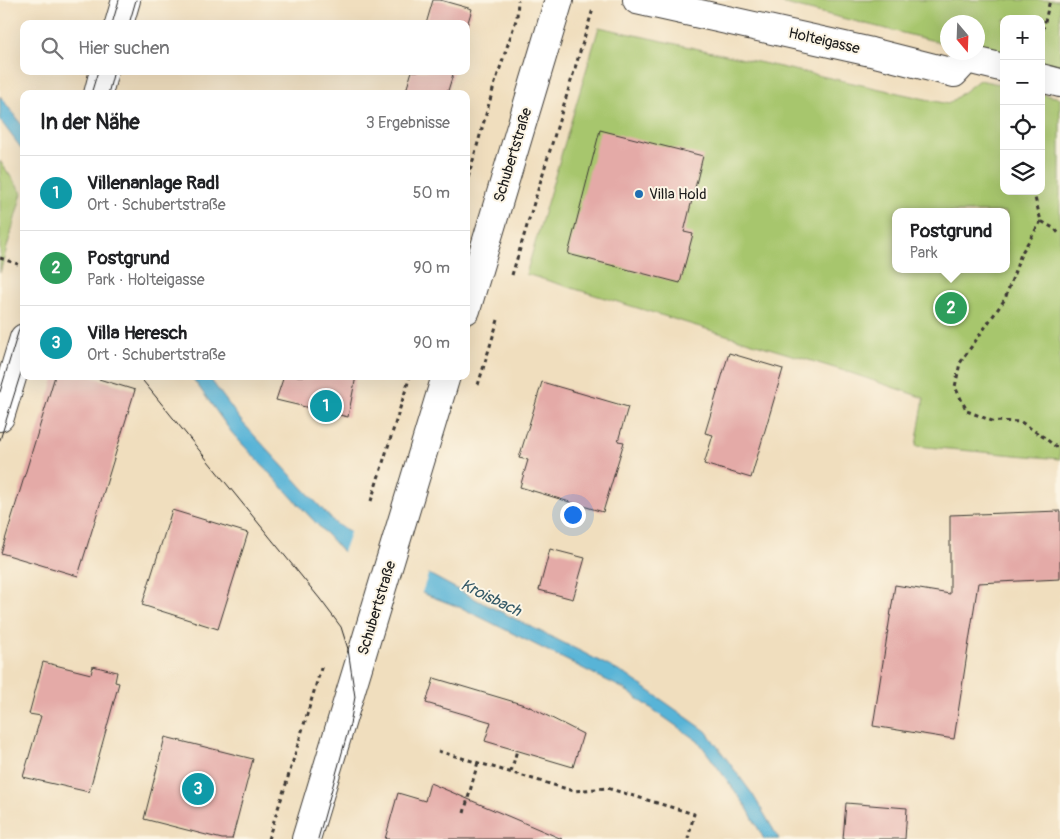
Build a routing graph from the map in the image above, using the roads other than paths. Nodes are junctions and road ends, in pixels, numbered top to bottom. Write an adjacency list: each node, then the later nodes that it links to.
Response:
1 (126, 0): 4 (street)
2 (559, 0): 10 (street, Schubertstraße)
3 (637, 0): 5 (street, Holteigasse)
4 (120, 20)
5 (1000, 67)
6 (103, 75): 9 (street)
7 (1045, 79): 8 (street)
8 (1060, 83)
9 (99, 90)
10 (470, 297)
11 (20, 351): 13 (street)
12 (445, 380): 14 (street, Schubertstraße)
13 (0, 417)
14 (306, 839)

